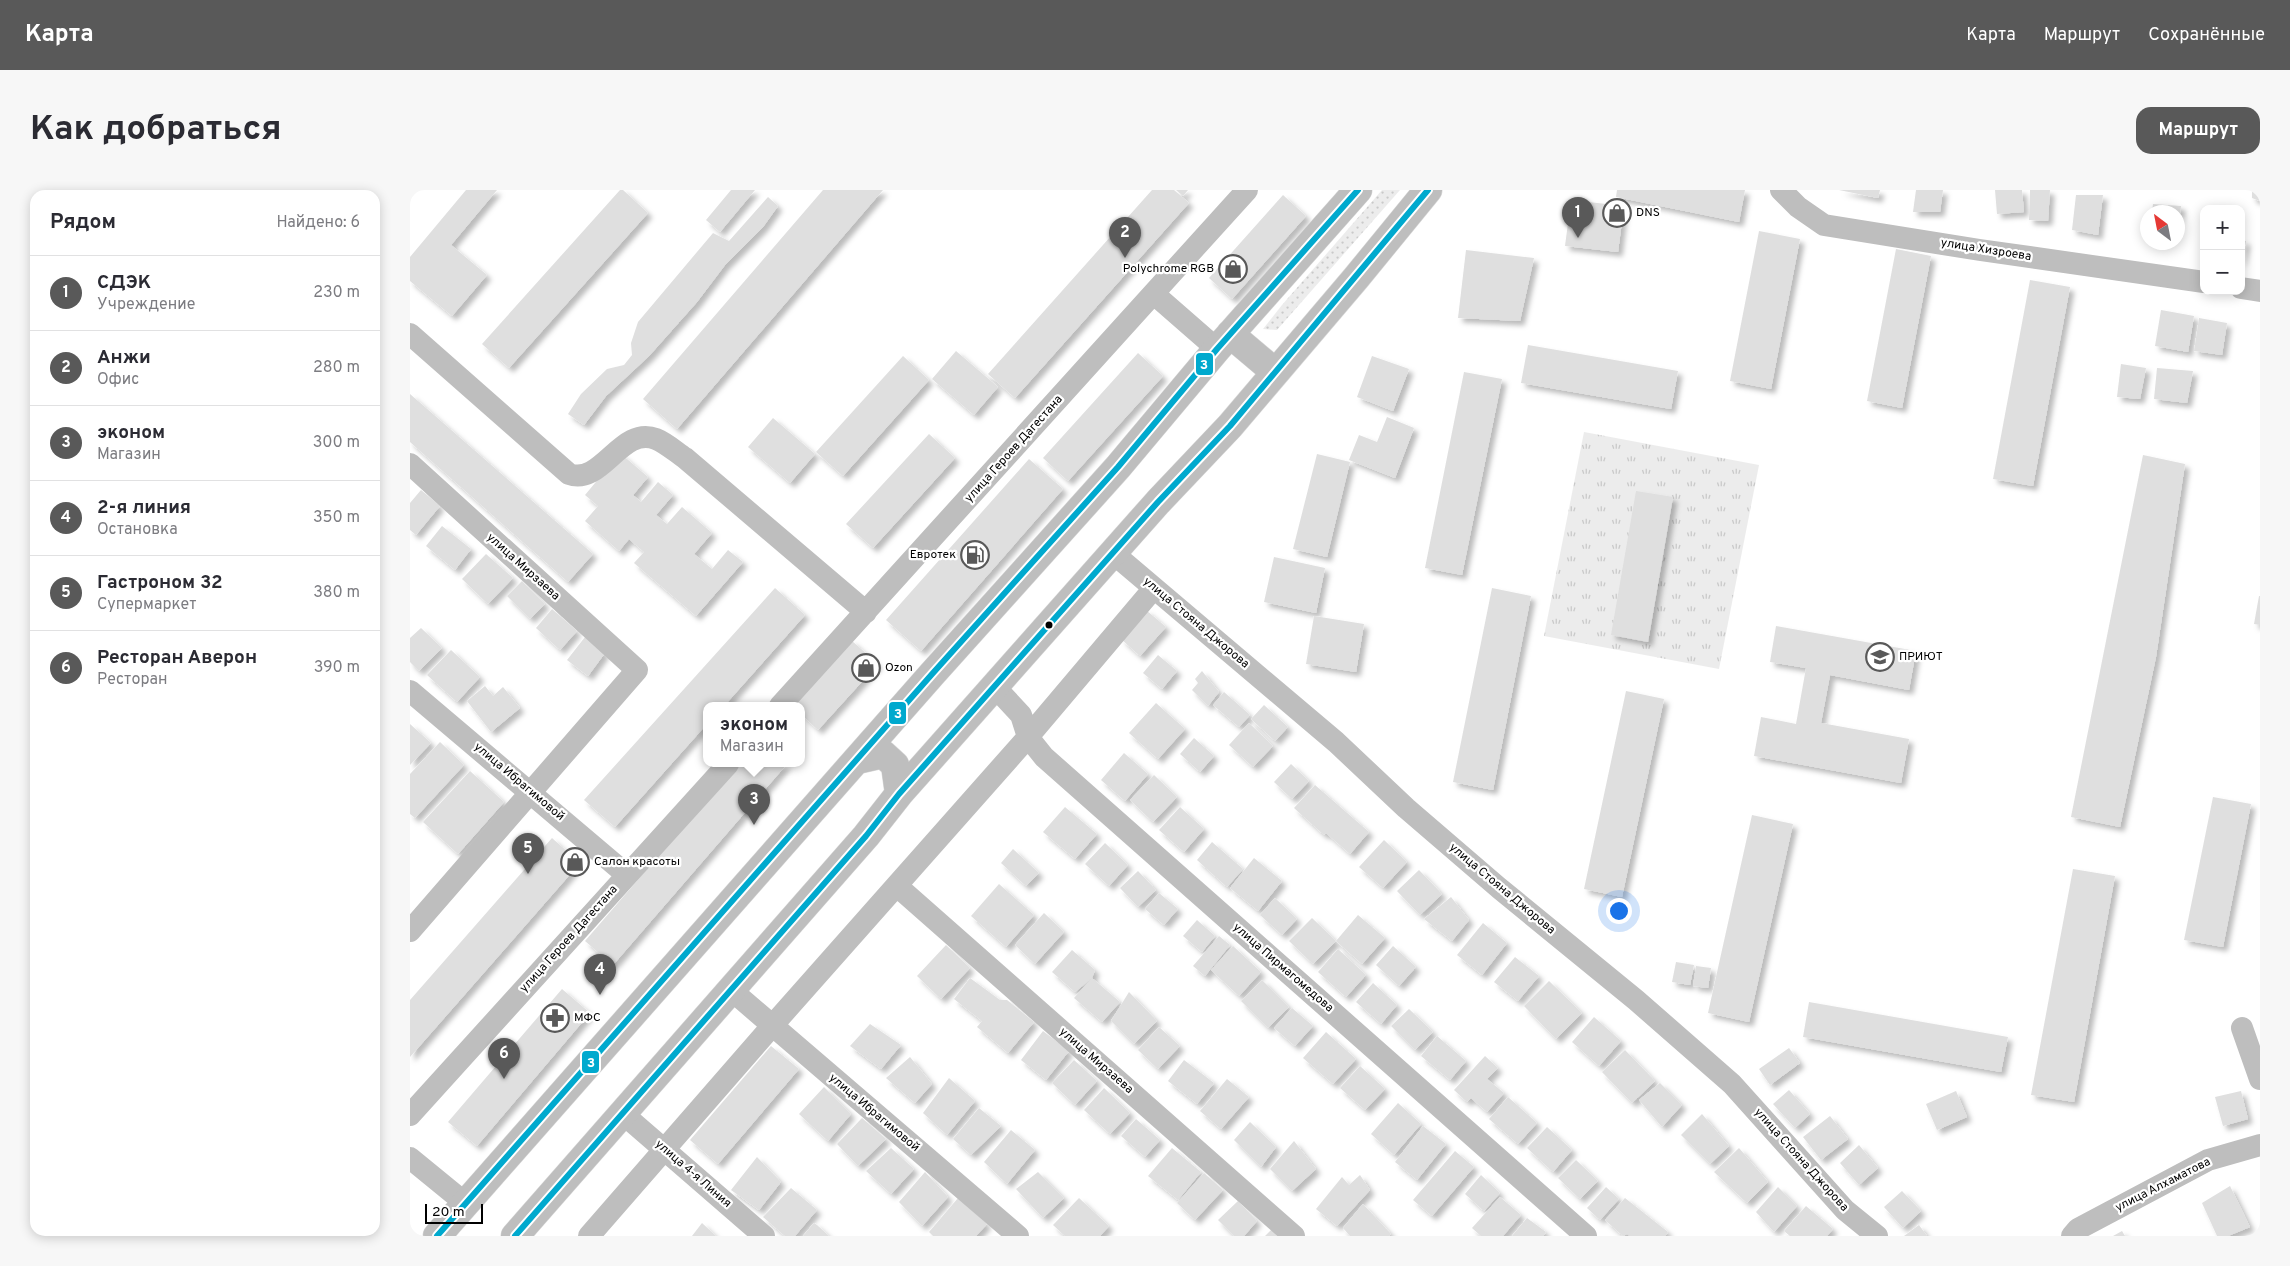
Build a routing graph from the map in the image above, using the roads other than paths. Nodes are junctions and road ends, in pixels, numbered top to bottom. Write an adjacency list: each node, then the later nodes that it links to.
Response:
1 (1247, 190): 8 (street, улица Героев Дагестана)
2 (1358, 190): 10 (main road)
3 (1428, 190): 11 (main road)
4 (1781, 190): 5 (street, улица Хизроева)
5 (2200, 281)
6 (2245, 289): 7 (street)
7 (2260, 291)
8 (1154, 294): 10 (street); 15 (street, улица Героев Дагестана)
9 (410, 334): 15 (street)
10 (1223, 342): 11 (main road); 20 (main road)
11 (1275, 372): 13 (main road)
12 (410, 464): 22 (street, улица Мирзаева)
13 (1114, 554): 14 (street, улица Стояна Джорова); 16 (main road)
14 (1154, 588): 19 (street); 44 (street, улица Стояна Джорова)
15 (866, 612): 18 (street, улица Героев Дагестана)
16 (995, 688): 19 (street, улица Пирмагомедова); 23 (main road)
17 (410, 691): 22 (street, улица Ибрагимовой)
18 (784, 702)
19 (1028, 736): 25 (street); 43 (street, улица Пирмагомедова)
20 (857, 760): 23 (main road); 36 (main road)
21 (725, 767): 24 (street, улица Героев Дагестана)
22 (532, 792): 24 (street, улица Ибрагимовой); 26 (street)
23 (899, 794): 27 (main road)
24 (627, 875): 32 (street, улица Героев Дагестана)
25 (897, 886): 28 (street); 42 (street, улица Мирзаева)
26 (410, 931)
27 (730, 989): 28 (street, улица Ибрагимовой); 31 (main road)
28 (772, 1026): 34 (street); 41 (street, улица Ибрагимовой)
29 (2242, 1028): 30 (street)
30 (2260, 1079)
31 (622, 1113): 34 (street, улица 4-я Линия); 38 (main road)
32 (410, 1114)
33 (2260, 1145): 45 (street, улица Алхаматова)
34 (665, 1150): 39 (street); 40 (street, улица 4-я Линия)
35 (410, 1158): 36 (street)
36 (465, 1203): 37 (main road)
37 (437, 1236)
38 (515, 1236)
39 (589, 1236)
40 (764, 1236)
41 (1018, 1236)
42 (1294, 1236)
43 (1586, 1236)
44 (1877, 1236)
45 (2072, 1236)

